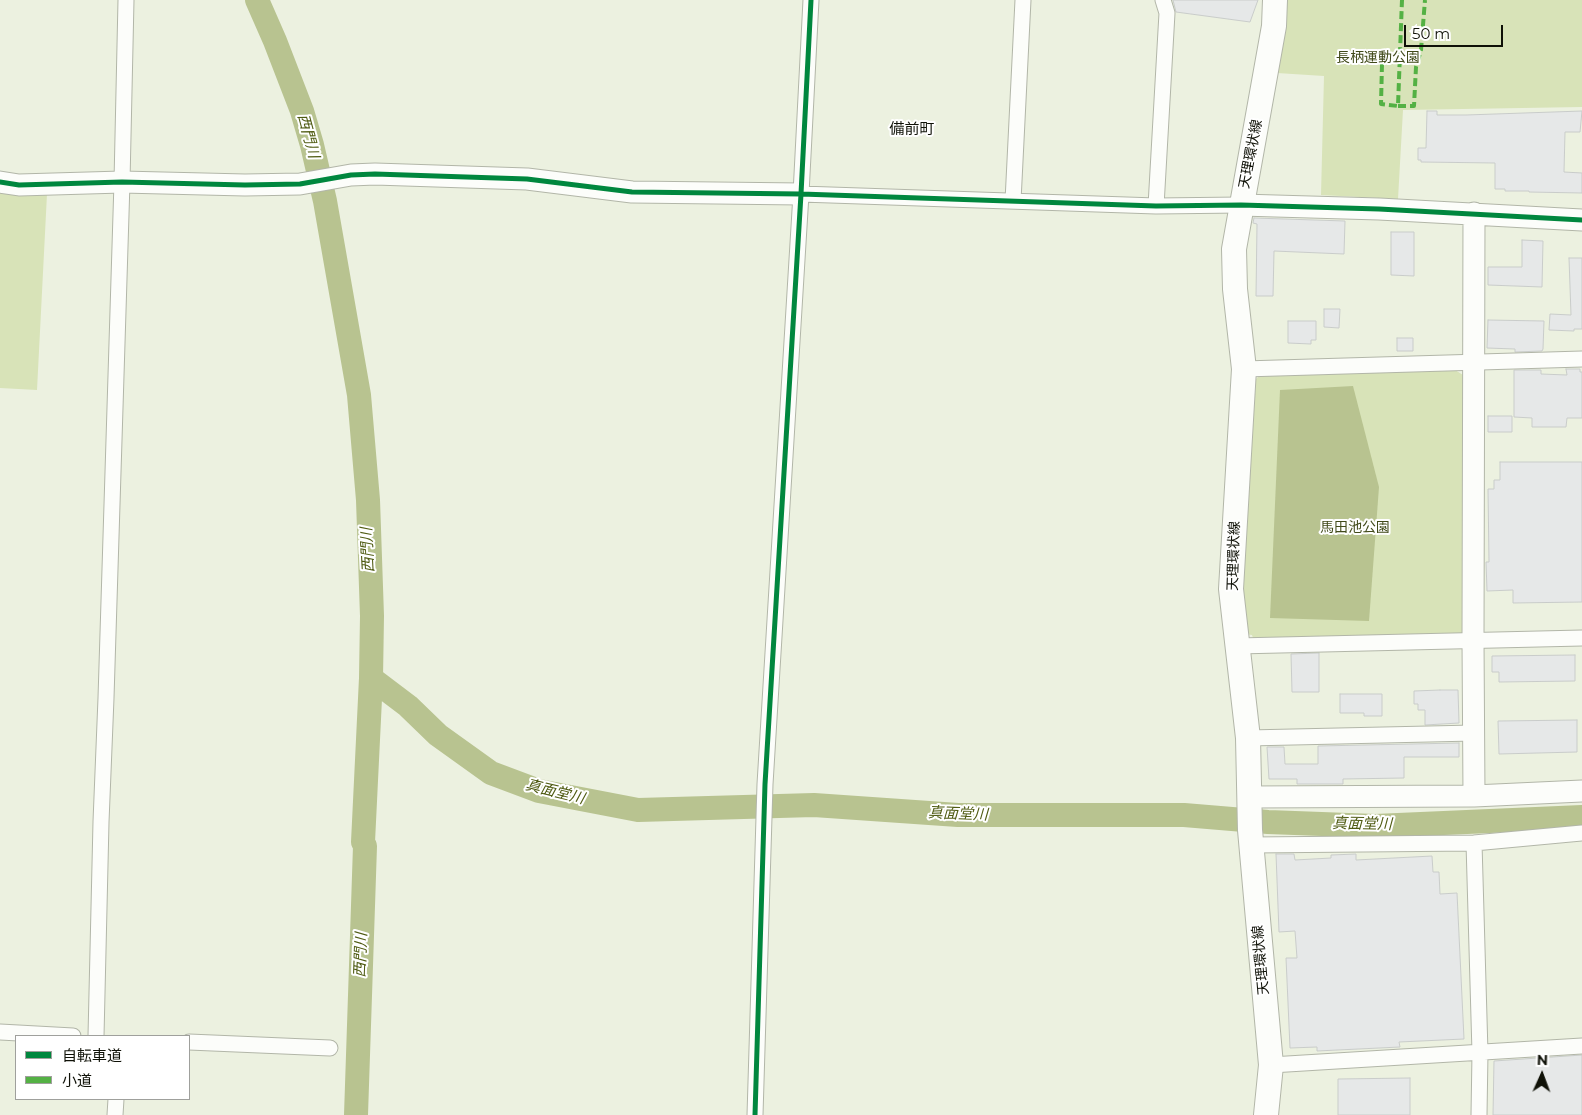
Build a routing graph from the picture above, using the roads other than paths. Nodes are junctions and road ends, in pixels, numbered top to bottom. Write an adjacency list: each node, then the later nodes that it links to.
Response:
1 (126, 0): 7 (street)
2 (811, 0): 8 (street)
3 (1023, 0): 9 (street)
4 (1163, 0): 11 (street)
5 (1275, 0): 10 (main road, 天理環状線)
6 (0, 182): 7 (street)
7 (122, 182): 8 (street); 30 (street)
8 (801, 194): 9 (street); 38 (street)
9 (1012, 201): 11 (street)
10 (1241, 205): 11 (street); 12 (street); 16 (main road, 天理環状線)
11 (1156, 206)
12 (1474, 213): 13 (street); 15 (street)
13 (1582, 220)
14 (1582, 359): 15 (street)
15 (1474, 362): 16 (street); 18 (street)
16 (1244, 369): 19 (main road, 天理環状線)
17 (1582, 638): 18 (street)
18 (1473, 640): 19 (street); 20 (street)
19 (1237, 646): 21 (main road, 天理環状線)
20 (1474, 733): 21 (street); 23 (street)
21 (1248, 738): 24 (main road, 天理環状線)
22 (1582, 791): 23 (street)
23 (1474, 796): 24 (street)
24 (1249, 801): 26 (main road, 天理環状線)
25 (1582, 833): 27 (street)
26 (1250, 837): 27 (street); 35 (main road, 天理環状線)
27 (1474, 842): 34 (street)
28 (0, 1032): 29 (street)
29 (55, 1035)
30 (96, 1035)
31 (190, 1042): 33 (street)
32 (1582, 1046): 34 (street)
33 (330, 1048)
34 (1480, 1053): 35 (street); 40 (street)
35 (1271, 1065): 39 (main road, 天理環状線)
36 (116, 1100): 37 (street)
37 (115, 1115)
38 (755, 1115)
39 (1266, 1115)
40 (1478, 1115)

